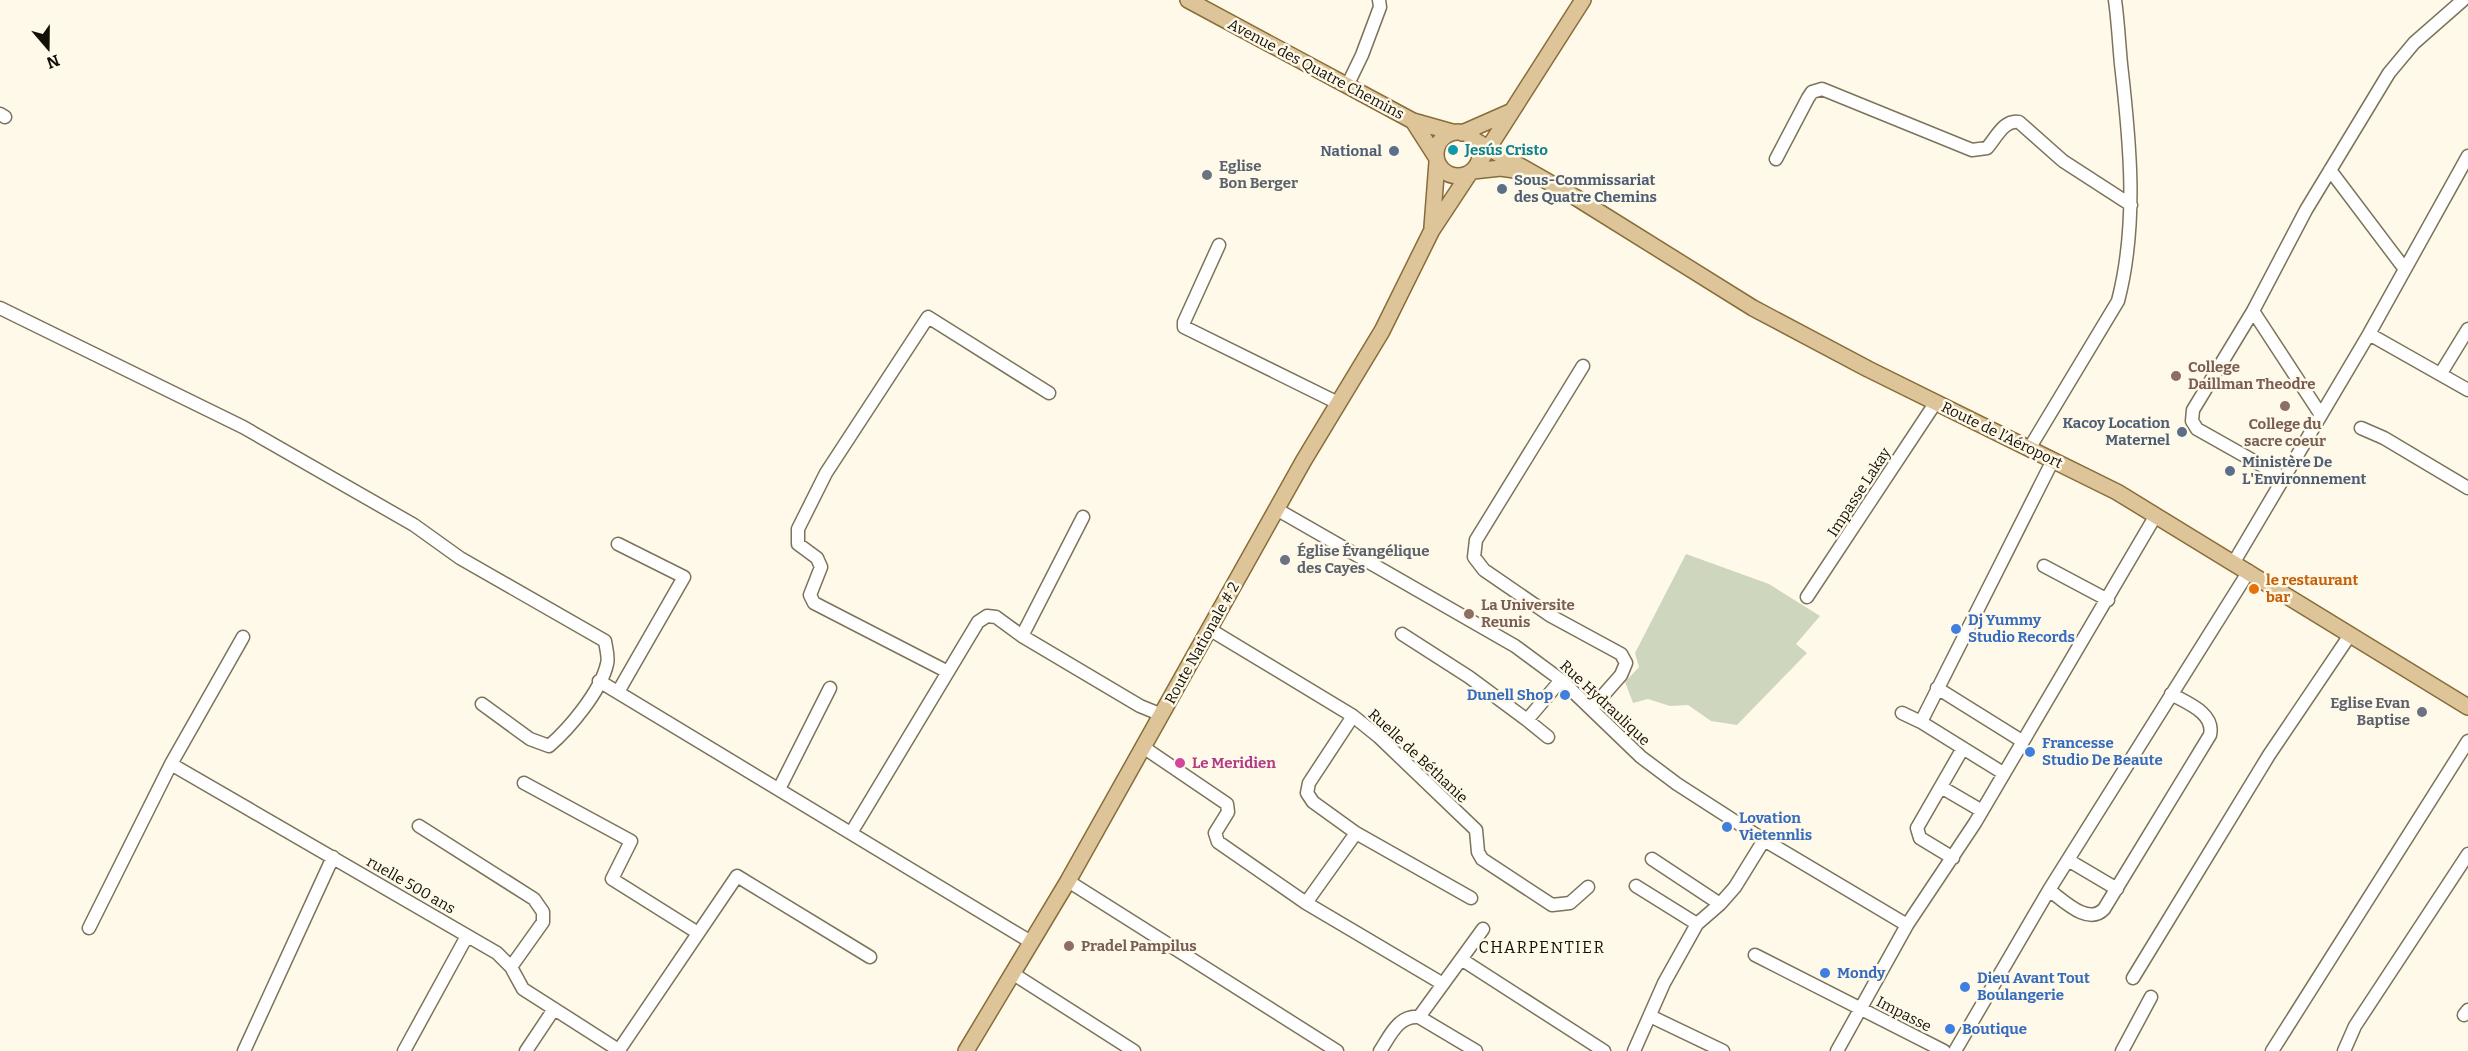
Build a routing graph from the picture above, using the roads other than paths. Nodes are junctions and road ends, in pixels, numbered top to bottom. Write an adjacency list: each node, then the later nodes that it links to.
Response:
1 (1188, 0): 6 (main road, Avenue des Quatre Chemins)
2 (1379, 0): 7 (street)
3 (1583, 0): 8 (main road, Route Nationale # 2)
4 (2115, 0): 19 (street)
5 (2463, 0): 17 (street)
6 (1207, 5): 7 (main road, Avenue des Quatre Chemins)
7 (1347, 86): 9 (main road, Avenue des Quatre Chemins)
8 (1515, 110): 10 (main road); 12 (main road, Route Nationale # 2)
9 (1413, 121): 10 (main road, Avenue des Quatre Chemins); 14 (main road, Avenue des Quatre Chemins)
10 (1457, 132): 11 (main road); 14 (main road)
11 (1476, 141): 12 (main road, Route de l’Aéroport); 16 (main road)
12 (1489, 149): 16 (main road, Route Nationale # 2); 18 (main road, Route de l’Aéroport)
13 (2468, 156): 22 (street)
14 (1437, 159): 16 (main road); 20 (main road, Route Nationale # 2)
15 (1776, 159): 19 (street)
16 (1473, 170): 18 (main road, Route de l’Aéroport); 20 (main road, Route Nationale # 2)
17 (2330, 170): 22 (street); 24 (street)
18 (1530, 172): 31 (main road, Route de l’Aéroport)
19 (2131, 205): 35 (street)
20 (1432, 230): 32 (main road, Route Nationale # 2)
21 (1219, 245): 32 (street)
22 (2404, 268): 26 (street)
23 (0, 308): 55 (street)
24 (2253, 311): 33 (street); 37 (street)
25 (2468, 328): 28 (street)
26 (2369, 334): 28 (street); 33 (street)
27 (1583, 366): 62 (street)
28 (2441, 373): 29 (street)
29 (2468, 390)
30 (1049, 393): 53 (street)
31 (1936, 402): 35 (main road, Route de l’Aéroport); 46 (street, Impasse Lakay)
32 (1338, 403): 39 (main road, Route Nationale # 2)
33 (2321, 415): 37 (street)
34 (2361, 428): 38 (street)
35 (2029, 448): 36 (main road, Route de l’Aéroport)
36 (2053, 460): 40 (main road, Route de l’Aéroport); 57 (street)
37 (2284, 478): 43 (street)
38 (2468, 488)
39 (1278, 510): 48 (main road, Route Nationale # 2); 54 (street, Rue Hydraulique)
40 (2156, 515): 43 (main road, Route de l’Aéroport); 47 (street)
41 (1083, 517): 51 (street)
42 (618, 544): 58 (street)
43 (2234, 562): 45 (main road, Route de l’Aéroport)
44 (2044, 566): 47 (street)
45 (2249, 571): 50 (main road, Route de l’Aéroport); 59 (street)
46 (1807, 597)
47 (2108, 600): 69 (street)
48 (1209, 629): 64 (main road, Route Nationale # 2); 65 (street, Ruelle de Béthanie)
49 (1402, 634): 66 (street)
50 (2350, 634): 61 (main road, Route de l’Aéroport); 108 (street)
51 (1022, 636): 53 (street); 64 (street)
52 (243, 637): 73 (street)
53 (948, 672): 80 (street)
54 (1560, 680): 62 (street, Rue Hydraulique); 66 (street)
55 (599, 681): 58 (street); 60 (street)
56 (830, 688): 77 (street)
57 (1937, 688): 67 (street); 69 (street)
58 (618, 692): 77 (street)
59 (2171, 693): 87 (street); 91 (street)
60 (482, 704)
61 (2468, 707)
62 (1592, 708): 82 (street, Rue Hydraulique)
63 (1902, 712): 67 (street)
64 (1162, 715): 71 (main road, Route Nationale # 2)
65 (1353, 716): 81 (street); 90 (street, Ruelle de Béthanie)
66 (1527, 720): 68 (street)
67 (1921, 722): 72 (street)
68 (1548, 736)
69 (2022, 741): 74 (street)
70 (2468, 741): 131 (street)
71 (1143, 747): 88 (main road, Route Nationale # 2); 94 (street)
72 (1963, 748): 74 (street); 76 (street)
73 (171, 764): 84 (street, ruelle 500 ans); 98 (street)
74 (2003, 773): 78 (street)
75 (524, 783): 100 (street)
76 (1941, 787): 78 (street); 85 (street)
77 (778, 789): 80 (street)
78 (1982, 811): 85 (street)
79 (419, 826): 106 (street)
80 (850, 833): 102 (street)
81 (1356, 833): 93 (street); 94 (street)
82 (1764, 840): 95 (street); 97 (street, Rue Hydraulique)
83 (2468, 854): 132 (street)
84 (333, 857): 101 (street, ruelle 500 ans); 116 (street)
85 (1953, 858): 97 (street)
86 (1652, 859): 95 (street)
87 (2068, 860): 91 (street); 92 (street)
88 (1068, 881): 102 (main road, Route Nationale # 2); 121 (street)
89 (1636, 886): 96 (street)
90 (1588, 887)
91 (2117, 889): 92 (street)
92 (2049, 891): 129 (street)
93 (1472, 898)
94 (1306, 903): 109 (street)
95 (1720, 904): 96 (street)
96 (1697, 924): 113 (street)
97 (1907, 924): 111 (street)
98 (88, 928)
99 (1483, 929): 105 (street)
100 (699, 933): 104 (street); 119 (street)
101 (467, 936): 106 (street, ruelle 500 ans); 117 (street)
102 (1031, 942): 107 (main road, Route Nationale # 2)
103 (1755, 955): 111 (street, Impasse)
104 (870, 957)
105 (1461, 959): 109 (street); 124 (street)
106 (511, 967): 112 (street, ruelle 500 ans)
107 (1012, 974): 115 (main road, Route Nationale # 2); 120 (street)
108 (2133, 978)
109 (1443, 984): 114 (street)
110 (2151, 997): 130 (street)
111 (1860, 1008): 127 (street); 128 (street, Impasse)
112 (554, 1009): 118 (street); 119 (street, ruelle 500 ans)
113 (1650, 1016): 125 (street); 126 (street)
114 (1419, 1017): 122 (street); 123 (street)
115 (969, 1050)
116 (244, 1051)
117 (404, 1051)
118 (526, 1051)
119 (620, 1051)
120 (1134, 1051)
121 (1337, 1051)
122 (1380, 1051)
123 (1476, 1051)
124 (1604, 1051)
125 (1634, 1051)
126 (1723, 1051)
127 (1837, 1051)
128 (1944, 1051)
129 (1955, 1051)
130 (2122, 1051)
131 (2272, 1051)
132 (2344, 1051)

